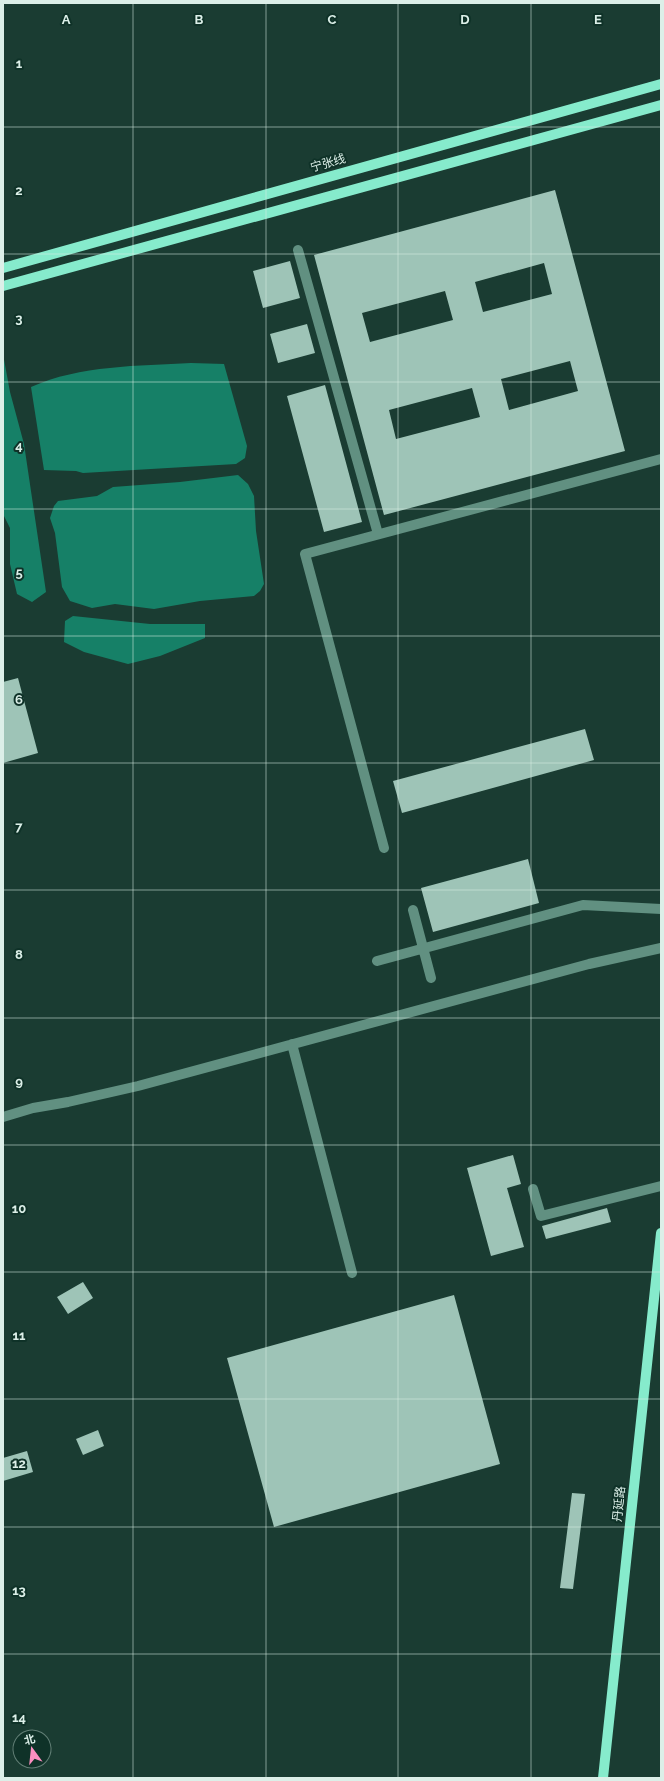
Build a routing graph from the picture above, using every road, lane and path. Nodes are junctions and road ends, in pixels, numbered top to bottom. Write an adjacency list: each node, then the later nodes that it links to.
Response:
1 (661, 84): 4 (main road, 宁张线)
2 (661, 106): 5 (main road)
3 (298, 250): 7 (street)
4 (3, 268)
5 (3, 286)
6 (661, 459): 7 (street)
7 (378, 534): 8 (street)
8 (384, 848)
9 (661, 909): 11 (street)
10 (413, 910): 11 (street)
11 (423, 948): 13 (street); 14 (street)
12 (661, 948): 15 (street)
13 (377, 961)
14 (431, 978)
15 (292, 1044): 16 (street); 20 (street)
16 (3, 1116)
17 (661, 1186): 18 (street)
18 (533, 1189)
19 (661, 1233): 21 (main road, 丹延路)
20 (352, 1273)
21 (602, 1778)

